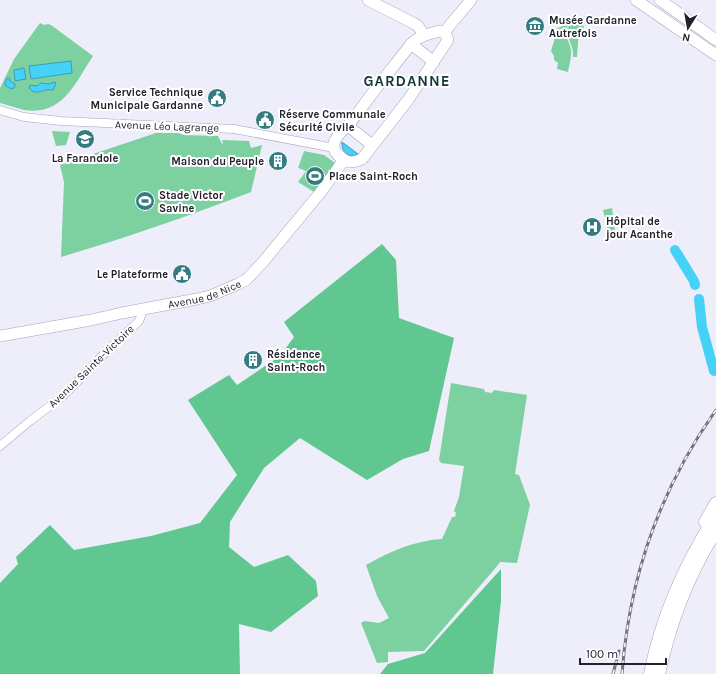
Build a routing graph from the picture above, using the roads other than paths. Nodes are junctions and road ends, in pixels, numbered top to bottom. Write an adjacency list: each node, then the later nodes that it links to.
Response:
1 (471, 0): 5 (main road)
2 (636, 0): 9 (main road)
3 (660, 0): 7 (main road)
4 (371, 1): 6 (main road)
5 (445, 32): 6 (main road); 10 (main road)
6 (424, 35): 8 (main road)
7 (716, 40)
8 (411, 44): 10 (main road); 12 (main road)
9 (714, 52)
10 (434, 62): 13 (main road)
11 (0, 110): 14 (street, Avenue Léo Lagrange)
12 (348, 126): 13 (main road); 14 (main road)
13 (372, 145): 15 (main road)
14 (334, 148): 15 (main road)
15 (344, 160): 16 (main road)
16 (238, 284): 17 (main road, Avenue de Nice); 18 (main road, Avenue de Nice)
17 (141, 314): 18 (main road, Avenue de Nice); 20 (street, Avenue Sainte-Victoire)
18 (106, 317): 19 (main road, Avenue de Nice)
19 (0, 336)
20 (0, 446)
21 (716, 503): 24 (highway)
22 (716, 516): 24 (highway)
23 (716, 531): 26 (highway)
24 (691, 558): 25 (highway)
25 (650, 674)
26 (659, 674)

